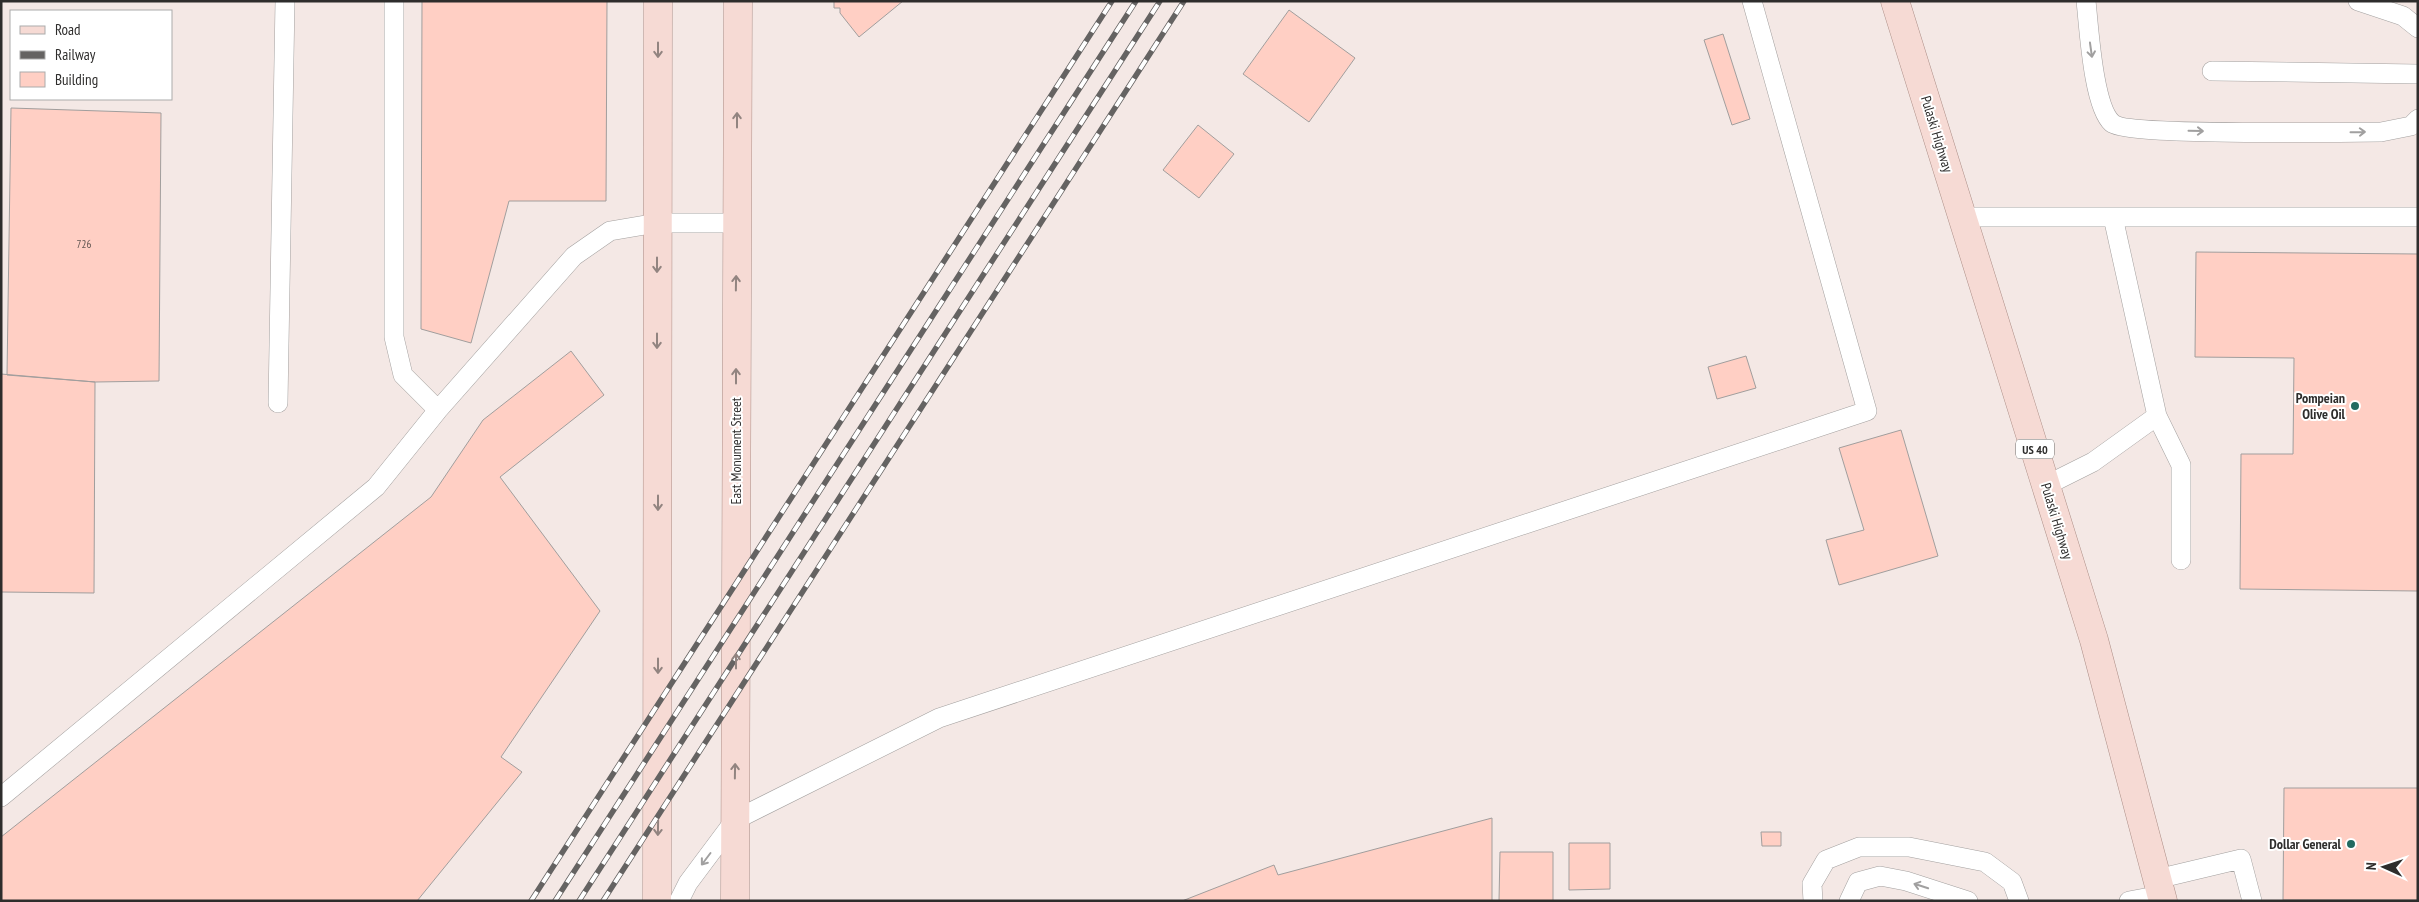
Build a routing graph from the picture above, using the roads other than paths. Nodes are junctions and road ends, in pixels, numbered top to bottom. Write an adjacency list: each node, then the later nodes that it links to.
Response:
1 (285, 1): 18 (lane)
2 (394, 1): 19 (lane)
3 (658, 1): 16 (main road, one-way to 16)
4 (738, 1): 17 (main road, East Monument Street, one-way to 4)
5 (1752, 1): 24 (lane)
6 (1895, 1): 13 (main road, Pulaski Highway / US 40)
7 (2086, 1): 12 (lane, one-way to 12)
8 (2358, 1): 9 (lane)
9 (2418, 28)
10 (2212, 71): 11 (lane)
11 (2418, 74)
12 (2418, 118)
13 (1962, 217): 14 (lane); 21 (main road, Pulaski Highway / US 40)
14 (2113, 217): 15 (lane); 20 (lane)
15 (2418, 217)
16 (657, 223): 17 (lane); 19 (lane); 26 (main road, one-way to 26)
17 (737, 223): 24 (main road, East Monument Street, one-way to 17)
18 (278, 403)
19 (438, 410): 23 (lane)
20 (2157, 416): 21 (lane); 22 (lane)
21 (2046, 485): 25 (main road, Pulaski Highway / US 40)
22 (2181, 560)
23 (1, 797)
24 (735, 820): 27 (lane, one-way to 27); 28 (main road, East Monument Street)
25 (2160, 891): 33 (lane); 34 (lane)
26 (657, 901)
27 (679, 901)
28 (735, 901)
29 (1813, 901): 32 (lane)
30 (1849, 901): 31 (lane, one-way to 30)
31 (1968, 901)
32 (2019, 901)
33 (2129, 901)
34 (2252, 901)

